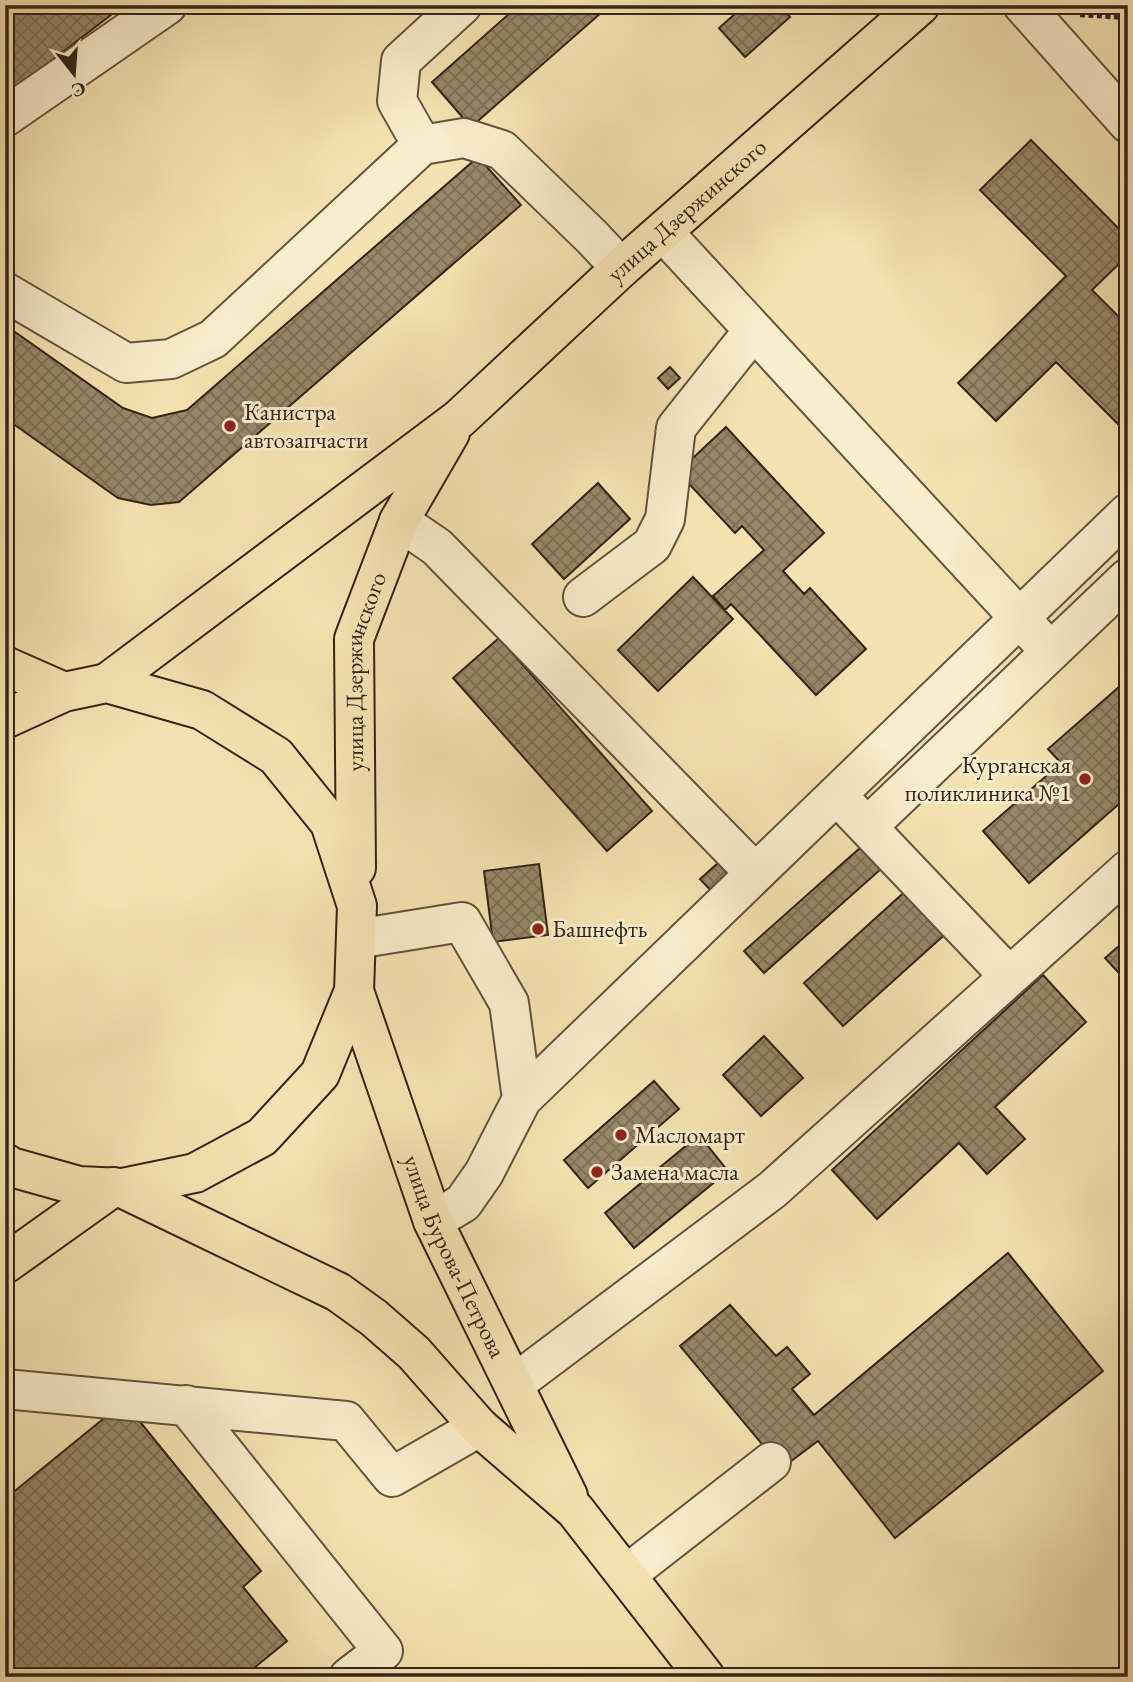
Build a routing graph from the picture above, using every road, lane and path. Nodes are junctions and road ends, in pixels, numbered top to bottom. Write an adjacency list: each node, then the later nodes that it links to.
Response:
1 (167, 5): 5 (lane)
2 (462, 5): 7 (lane)
3 (920, 5): 8 (main road, улица Дзержинского)
4 (1023, 5): 6 (lane)
5 (5, 117)
6 (1128, 122)
7 (422, 145): 9 (lane); 10 (lane)
8 (663, 232): 9 (main road, улица Дзержинского); 11 (lane)
9 (621, 268): 12 (main road, улица Дзержинского)
10 (5, 292)
11 (753, 331): 16 (lane); 17 (lane)
12 (459, 419): 14 (main road, улица Дзержинского); 20 (main road, улица Дзержинского)
13 (1128, 513): 17 (lane)
14 (399, 521): 26 (lane); 27 (main road, улица Дзержинского)
15 (1128, 579): 18 (lane)
16 (583, 597)
17 (1019, 617): 18 (lane); 23 (lane)
18 (1051, 651): 24 (lane)
19 (5, 666): 21 (main road)
20 (107, 683): 21 (main road); 27 (main road)
21 (64, 692): 22 (main road)
22 (5, 719)
23 (836, 794): 24 (lane); 26 (lane)
24 (867, 827): 28 (lane)
25 (1128, 870): 28 (lane)
26 (755, 873): 30 (lane)
27 (356, 922): 29 (main road, улица Дзержинского); 30 (lane)
28 (1009, 976): 35 (lane)
29 (354, 991): 32 (main road); 33 (main road, улица Бурова-Петрова)
30 (522, 1098): 33 (lane)
31 (5, 1163): 32 (main road)
32 (118, 1188): 34 (main road); 38 (main road, улица Бурова-Петрова)
33 (433, 1221): 35 (main road, улица Бурова-Петрова)
34 (5, 1264)
35 (514, 1384): 40 (main road, улица Бурова-Петрова)
36 (5, 1389): 37 (lane)
37 (186, 1405): 38 (lane); 42 (lane)
38 (479, 1427): 40 (main road, улица Бурова-Петрова)
39 (771, 1462): 41 (lane)
40 (575, 1510): 41 (main road, улица Бурова-Петрова)
41 (626, 1575): 43 (main road, улица Бурова-Петрова)
42 (349, 1677)
43 (705, 1677)

